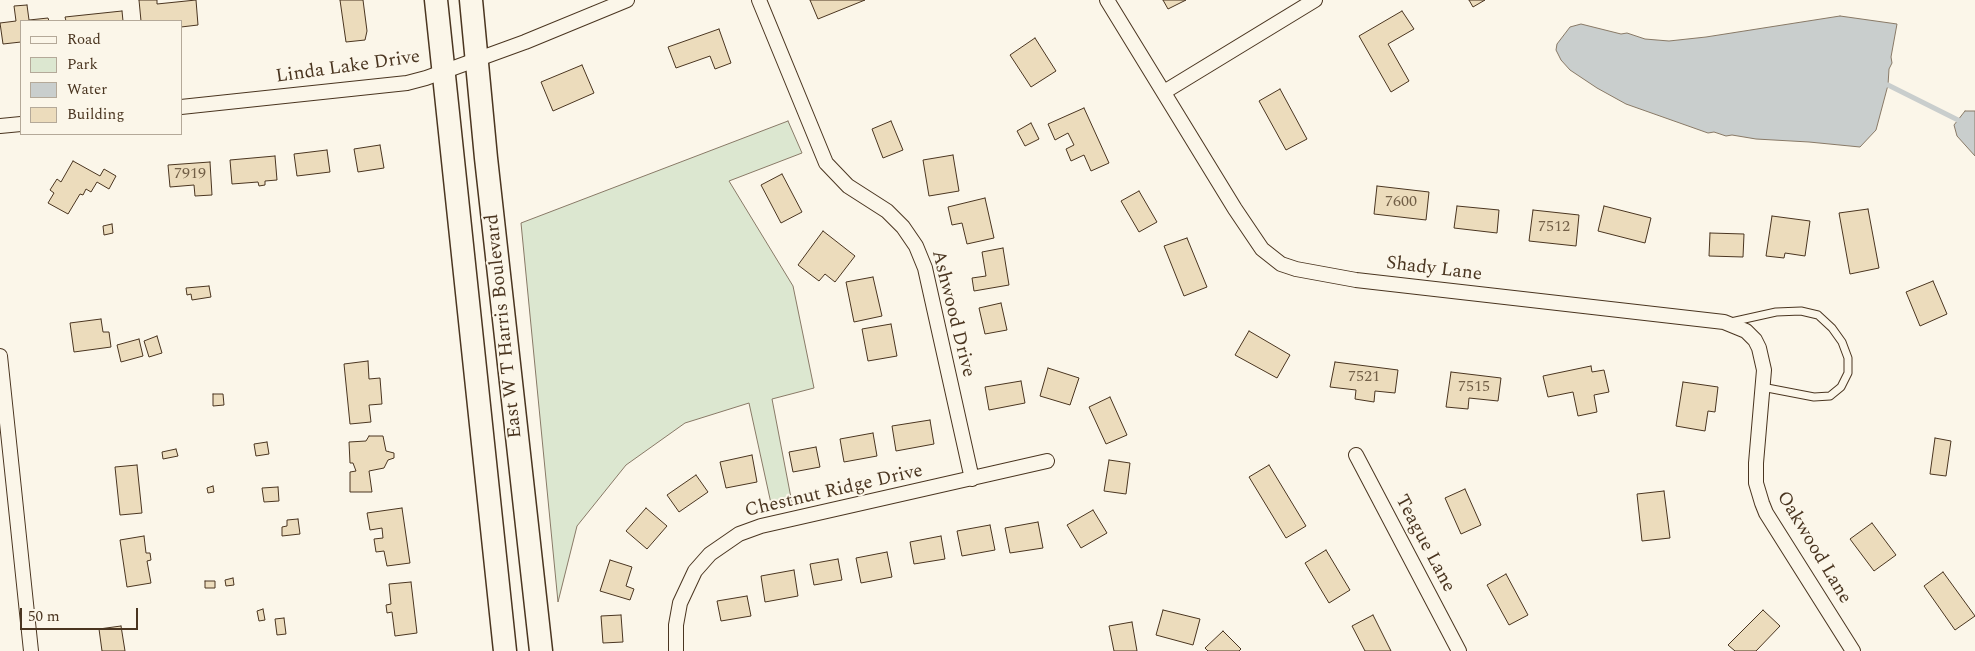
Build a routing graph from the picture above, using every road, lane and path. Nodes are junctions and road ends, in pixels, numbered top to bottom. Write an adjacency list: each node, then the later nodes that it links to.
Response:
1 (436, 0): 8 (main road, East W T Harris Boulevard)
2 (471, 0): 7 (main road, East W T Harris Boulevard)
3 (626, 0): 7 (street, Linda Lake Drive)
4 (759, 0): 19 (street, Ashwood Drive)
5 (1107, 0): 9 (street)
6 (1315, 0): 9 (street)
7 (478, 60): 8 (street, Linda Lake Drive); 22 (main road, East W T Harris Boulevard)
8 (444, 72): 10 (street, Linda Lake Drive); 21 (main road, East W T Harris Boulevard)
9 (1164, 92): 13 (street, Shady Lane)
10 (182, 107)
11 (20, 124): 12 (street)
12 (0, 126)
13 (1727, 323): 15 (street, Shady Lane); 16 (lane)
14 (0, 356): 20 (street)
15 (1764, 370): 16 (street, Oakwood Lane)
16 (1762, 387): 25 (street, Oakwood Lane)
17 (1356, 455): 24 (street, Teague Lane)
18 (1047, 461): 19 (street, Chestnut Ridge Drive)
19 (972, 480): 23 (street, Chestnut Ridge Drive)
20 (31, 651)
21 (505, 651)
22 (541, 651)
23 (676, 651)
24 (1459, 651)
25 (1853, 651)

